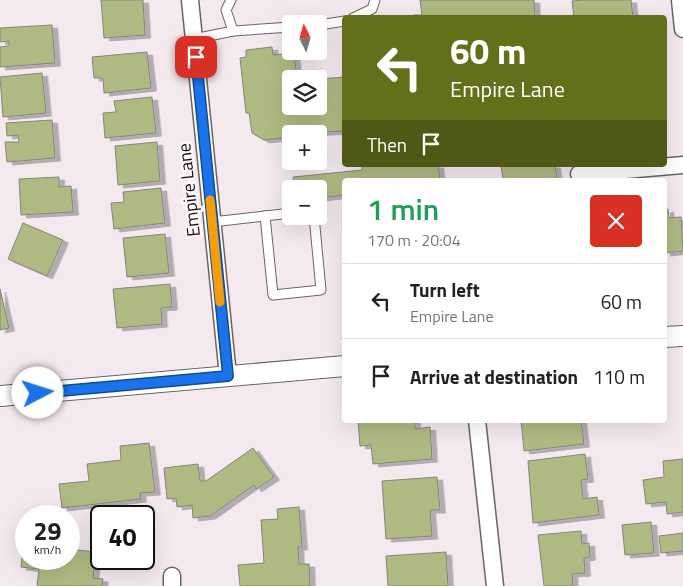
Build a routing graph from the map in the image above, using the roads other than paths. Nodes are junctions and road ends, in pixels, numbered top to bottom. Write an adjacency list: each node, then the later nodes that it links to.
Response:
1 (190, 0): 11 (street, Empire Lane)
2 (231, 0): 10 (lane)
3 (375, 0): 5 (lane)
4 (680, 0): 9 (street)
5 (359, 15)
6 (342, 21): 7 (lane)
7 (328, 23)
8 (282, 28): 10 (lane)
9 (683, 29)
10 (233, 31): 11 (lane)
11 (194, 39): 18 (street, Empire Lane)
12 (683, 164): 13 (street)
13 (667, 166)
14 (652, 167): 15 (street)
15 (578, 174)
16 (282, 215): 17 (lane)
17 (265, 216): 18 (lane); 19 (lane)
18 (212, 222): 23 (street, Empire Lane)
19 (315, 225)
20 (683, 336): 21 (street)
21 (667, 337)
22 (342, 366): 23 (street)
23 (228, 376): 24 (street)
24 (0, 396)
25 (477, 423): 26 (street)
26 (495, 586)

